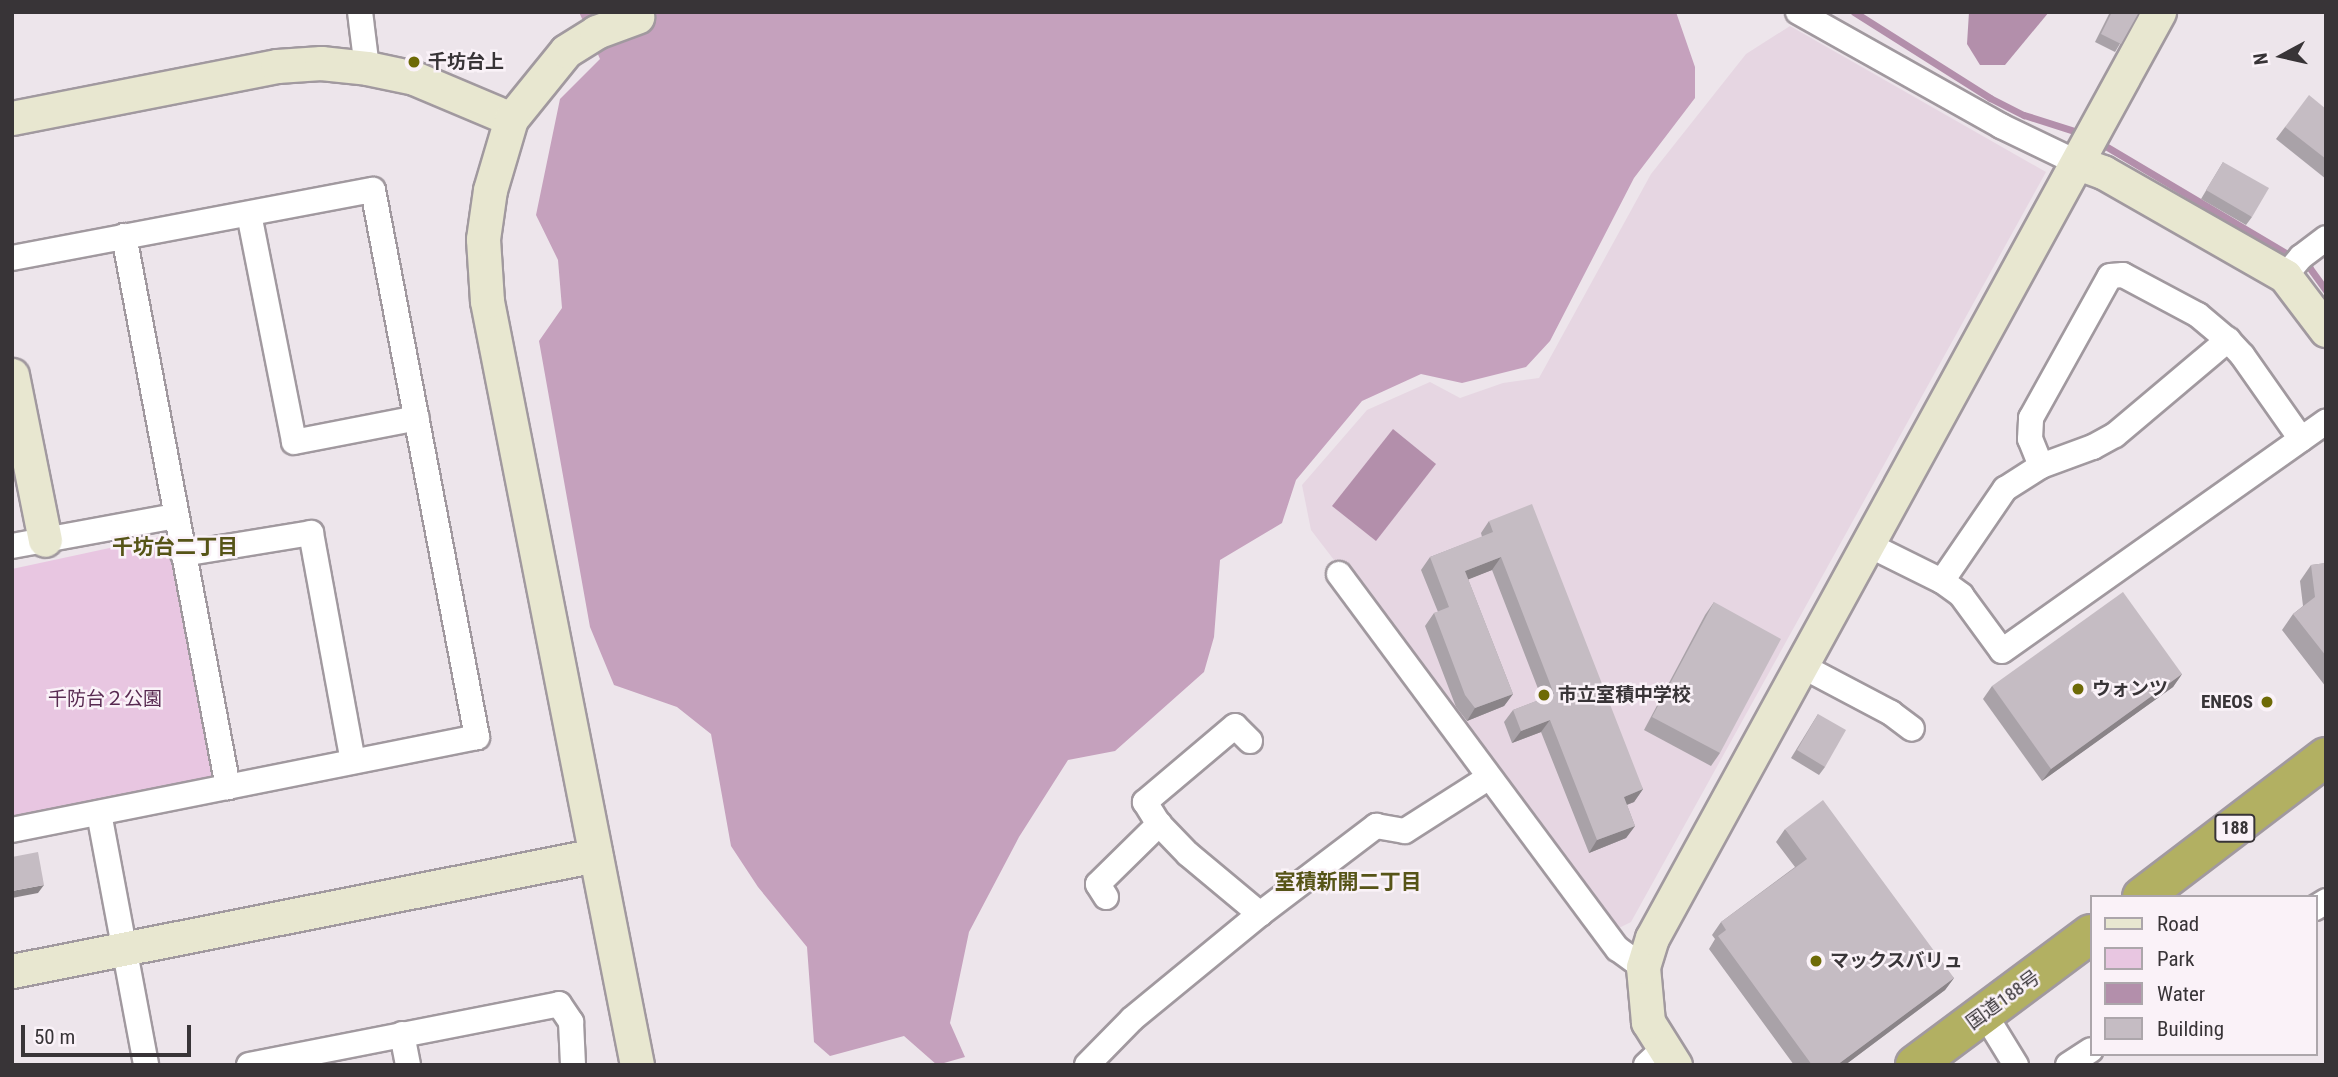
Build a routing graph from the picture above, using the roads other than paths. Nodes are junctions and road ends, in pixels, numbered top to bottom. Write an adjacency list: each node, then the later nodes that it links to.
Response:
1 (360, 12): 5 (street)
2 (1798, 12): 8 (street)
3 (2159, 12): 8 (street)
4 (641, 15): 7 (street)
5 (367, 68): 6 (street); 7 (street)
6 (12, 118)
7 (511, 119): 38 (street)
8 (2078, 163): 13 (street); 23 (street)
9 (249, 214): 10 (street); 17 (street); 17 (street)
10 (124, 236): 12 (street); 21 (street)
11 (2326, 237): 13 (street)
12 (12, 258)
13 (2285, 276): 14 (street)
14 (2326, 330)
15 (2228, 340): 19 (street); 20 (street); 20 (street)
16 (12, 375): 22 (street)
17 (417, 418): 32 (street)
18 (2326, 422): 19 (street)
19 (2301, 439): 27 (street)
20 (2040, 466): 27 (street)
21 (176, 516): 22 (street); 25 (street)
22 (45, 540): 24 (street)
23 (1869, 545): 27 (street); 28 (street)
24 (12, 546)
25 (183, 554): 32 (street); 34 (street)
26 (1339, 574): 33 (street)
27 (1942, 581)
28 (1802, 666): 29 (street); 44 (street)
29 (1912, 729)
30 (1250, 741): 36 (street)
31 (2326, 757): 39 (highway, 188)
32 (353, 761): 34 (street)
33 (1488, 778): 41 (street); 44 (street)
34 (228, 786): 35 (street)
35 (99, 813): 37 (street); 43 (street)
36 (1159, 824): 40 (street); 41 (street)
37 (12, 830)
38 (596, 855): 43 (street); 56 (street)
39 (2145, 895)
40 (1106, 897)
41 (1260, 915): 51 (street)
42 (2090, 935): 46 (highway, 国道188号)
43 (123, 950): 45 (street); 52 (street)
44 (1643, 967): 49 (street)
45 (12, 971)
46 (1984, 1013): 57 (highway, 国道188号); 58 (street)
47 (402, 1034): 50 (street); 54 (street); 55 (street)
48 (2090, 1051): 59 (street)
49 (1661, 1059)
50 (279, 1062): 53 (street)
51 (1091, 1063)
52 (146, 1065)
53 (249, 1065)
54 (408, 1065)
55 (573, 1065)
56 (637, 1065)
57 (1915, 1065)
58 (2016, 1065)
59 (2068, 1065)

